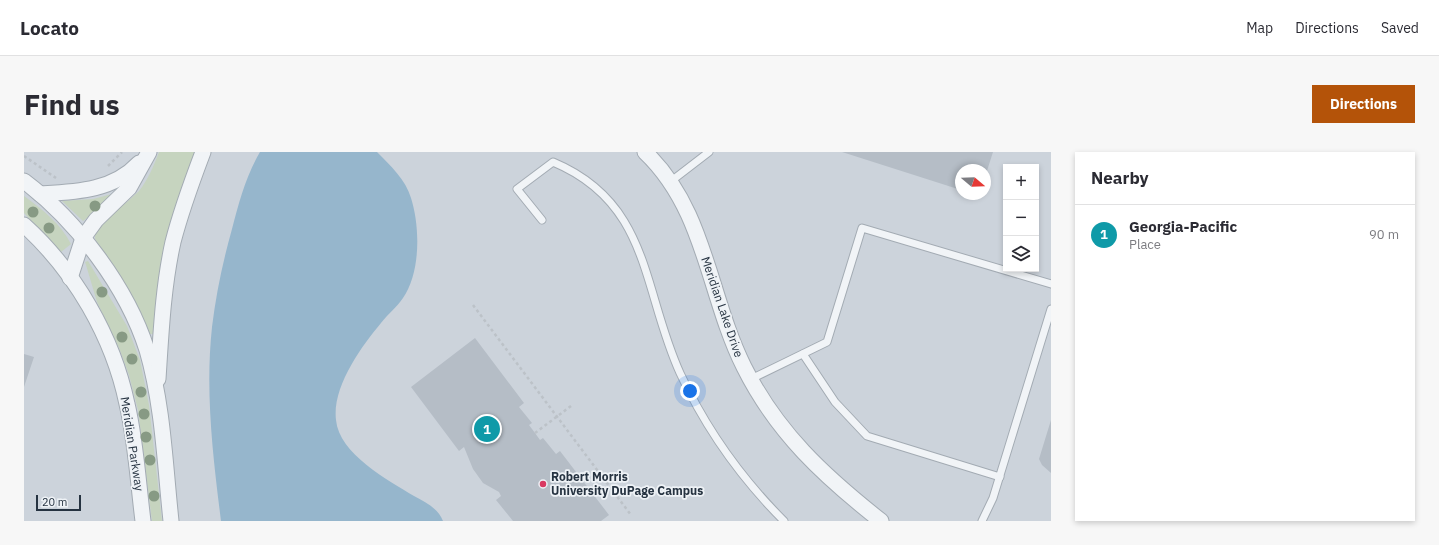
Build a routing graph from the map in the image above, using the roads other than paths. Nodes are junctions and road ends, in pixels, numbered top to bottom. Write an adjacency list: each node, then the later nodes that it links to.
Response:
1 (203, 152): 16 (street)
2 (645, 152): 6 (street, Meridian Lake Drive)
3 (709, 152): 6 (lane)
4 (148, 153): 7 (street); 10 (street)
5 (24, 181): 7 (street)
6 (670, 182): 15 (street, Meridian Lake Drive)
7 (40, 194): 10 (street)
8 (542, 220): 20 (lane)
9 (24, 225): 11 (street, Meridian Parkway)
10 (83, 238): 11 (street); 16 (street)
11 (70, 278): 18 (street, Meridian Parkway)
12 (1051, 284): 14 (lane)
13 (1051, 308): 17 (lane)
14 (802, 354): 15 (lane); 17 (lane)
15 (751, 379): 21 (street, Meridian Lake Drive)
16 (157, 394): 19 (street)
17 (1000, 476): 22 (lane)
18 (143, 521)
19 (171, 521)
20 (784, 521)
21 (881, 521)
22 (982, 521)

